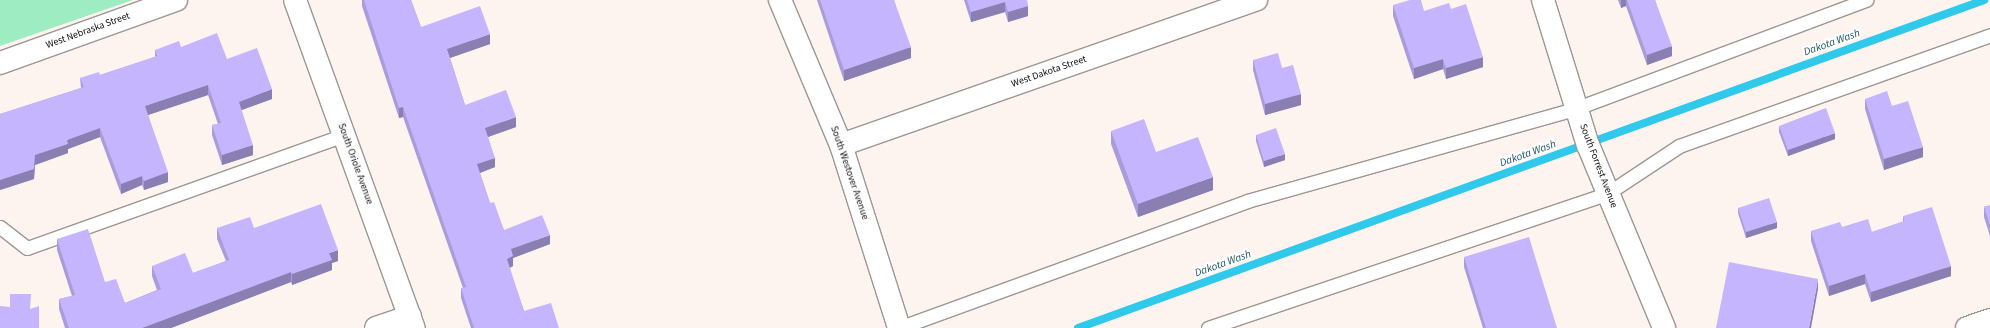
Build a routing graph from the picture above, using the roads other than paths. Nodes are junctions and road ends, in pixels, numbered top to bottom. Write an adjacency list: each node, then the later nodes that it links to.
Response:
1 (176, 0): 8 (street, West Nebraska Street)
2 (295, 0): 10 (street, South Oriole Avenue)
3 (780, 0): 11 (street, South Westover Avenue)
4 (1256, 0): 11 (street, West Dakota Street)
5 (1543, 0): 9 (street, South Forrest Avenue)
6 (1866, 0): 9 (lane)
7 (1990, 35): 12 (lane)
8 (0, 63)
9 (1577, 108): 12 (street, South Forrest Avenue); 17 (lane)
10 (345, 135): 13 (lane); 15 (street, South Oriole Avenue)
11 (841, 145): 17 (street, South Westover Avenue)
12 (1608, 193): 18 (lane); 19 (street, South Forrest Avenue)
13 (0, 227)
14 (1990, 320): 20 (street)
15 (412, 322): 16 (street)
16 (376, 328)
17 (899, 328)
18 (1208, 328)
19 (1664, 328)
20 (1967, 328)

